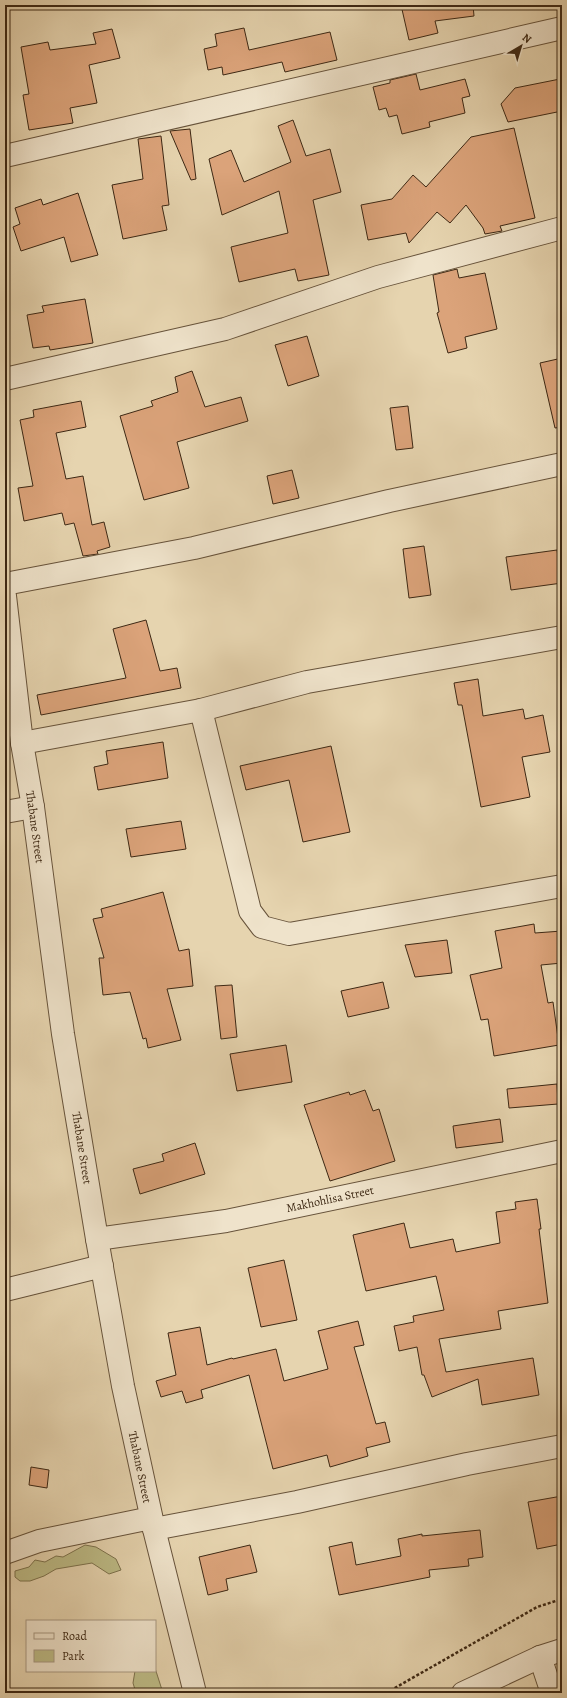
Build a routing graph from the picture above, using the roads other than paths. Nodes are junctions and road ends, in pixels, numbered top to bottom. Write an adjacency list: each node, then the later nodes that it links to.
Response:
1 (562, 28): 2 (street)
2 (5, 156)
3 (562, 228): 4 (street)
4 (5, 379)
5 (562, 464): 6 (street)
6 (5, 584)
7 (5, 596): 10 (street, Thabane Street)
8 (562, 637): 9 (street)
9 (202, 710): 10 (street); 13 (street)
10 (22, 743): 11 (street, Thabane Street)
11 (33, 807): 12 (street); 15 (street, Thabane Street)
12 (5, 812)
13 (562, 886)
14 (562, 1151): 15 (street, Makhohlisa Street)
15 (97, 1239): 16 (street, Thabane Street)
16 (102, 1266): 17 (street); 19 (street, Thabane Street)
17 (5, 1290)
18 (562, 1446): 19 (street)
19 (153, 1523): 20 (street); 23 (street, Thabane Street)
20 (5, 1553)
21 (562, 1650): 22 (street)
22 (540, 1657): 24 (street); 25 (street)
23 (195, 1693)
24 (463, 1693)
25 (552, 1693)

